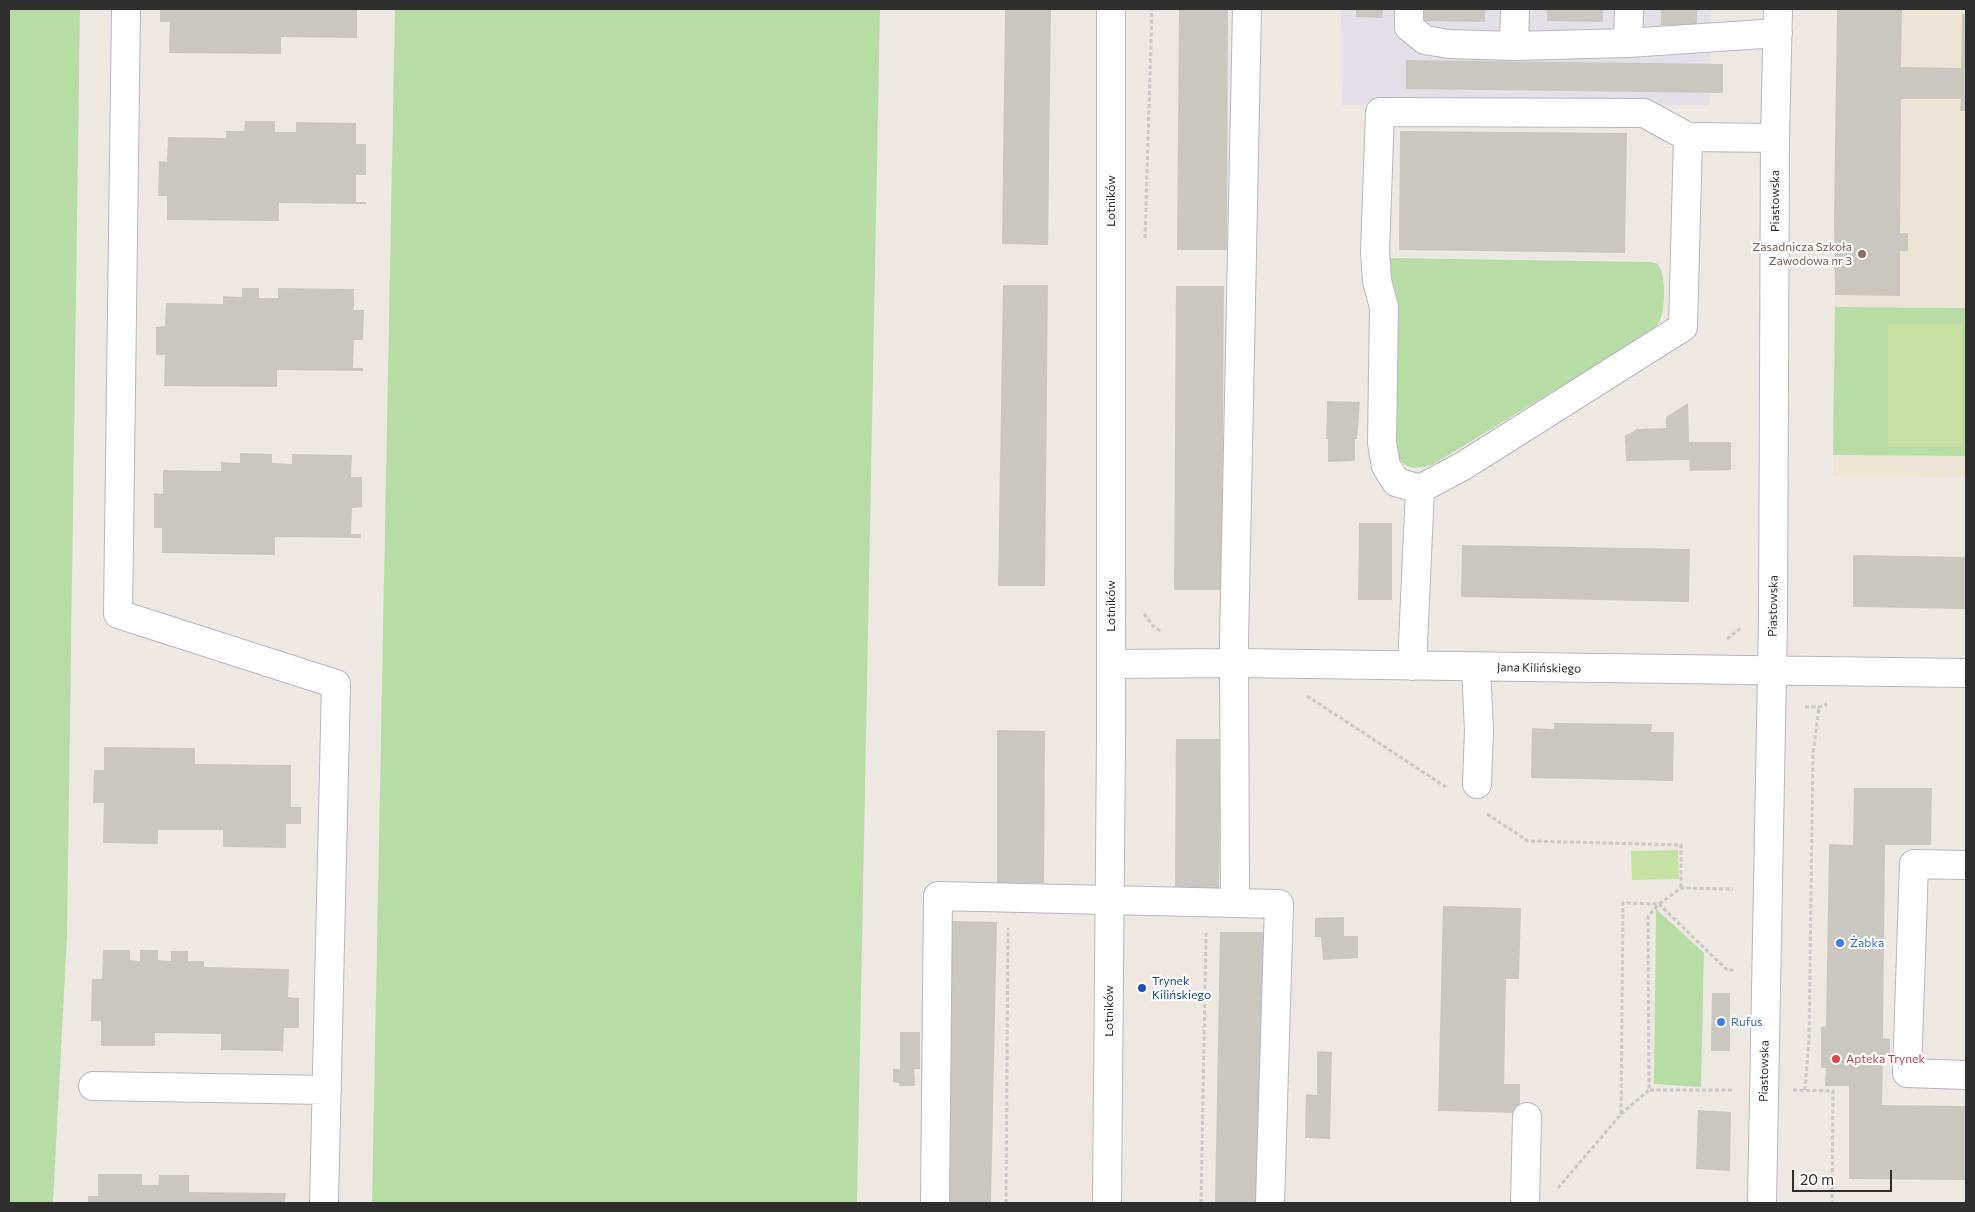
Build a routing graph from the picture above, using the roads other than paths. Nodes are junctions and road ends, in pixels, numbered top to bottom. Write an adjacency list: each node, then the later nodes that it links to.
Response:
1 (126, 9): 25 (street)
2 (1111, 9): 14 (street, Lotników)
3 (1247, 9): 13 (street)
4 (1408, 9): 9 (street)
5 (1515, 9): 9 (street)
6 (1629, 9): 8 (street)
7 (1778, 21): 8 (street); 11 (street, Piastowska)
8 (1628, 43): 9 (street)
9 (1514, 46)
10 (1688, 137): 11 (street); 12 (street); 12 (street)
11 (1775, 138): 17 (street, Piastowska)
12 (1420, 489): 15 (street)
13 (1235, 663): 14 (street, Jana Kilińskiego); 15 (street, Jana Kilińskiego); 22 (street)
14 (1111, 664): 21 (street, Lotników)
15 (1412, 666): 16 (street, Jana Kilińskiego)
16 (1476, 667): 17 (street, Jana Kilińskiego); 19 (street)
17 (1772, 671): 18 (street, Jana Kilińskiego); 32 (street, Piastowska)
18 (1966, 673)
19 (1477, 784)
20 (1966, 865): 23 (street)
21 (1110, 900): 22 (street); 28 (street); 29 (street, Lotników)
22 (1235, 903): 30 (street)
23 (1966, 1075)
24 (93, 1086): 25 (street)
25 (327, 1090): 27 (street)
26 (1527, 1117): 31 (street)
27 (324, 1203)
28 (935, 1203)
29 (1107, 1203)
30 (1270, 1203)
31 (1525, 1203)
32 (1762, 1203)

